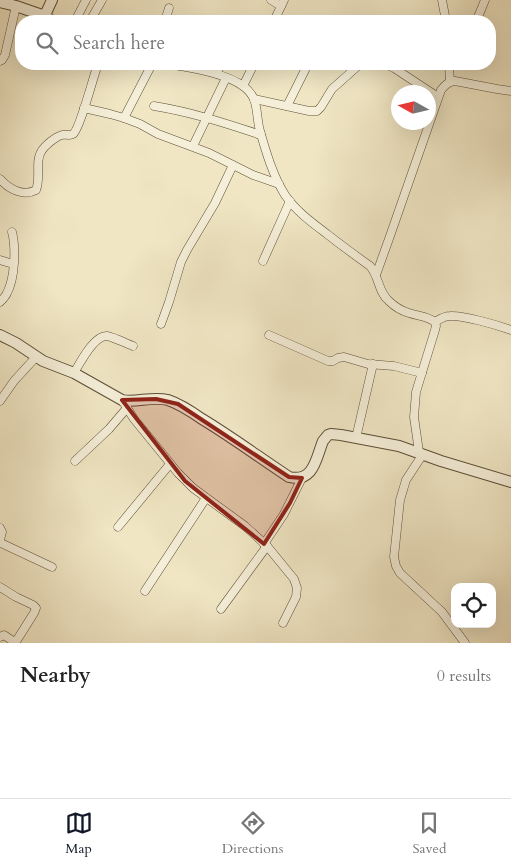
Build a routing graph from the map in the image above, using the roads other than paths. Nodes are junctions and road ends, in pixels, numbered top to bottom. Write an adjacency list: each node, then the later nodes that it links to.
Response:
1 (52, 0): 11 (street)
2 (86, 0): 12 (street)
3 (102, 0): 13 (street)
4 (271, 0): 8 (street)
5 (442, 0): 16 (street)
6 (485, 0): 17 (street)
7 (0, 2): 9 (street)
8 (283, 3): 15 (street)
9 (16, 6): 11 (street); 18 (street)
10 (169, 8): 14 (street)
11 (44, 15)
12 (78, 15)
13 (93, 15)
14 (167, 15)
15 (277, 15)
16 (445, 15)
17 (479, 15)
18 (0, 61)
19 (96, 70): 37 (street)
20 (149, 70): 39 (street)
21 (198, 70): 28 (street)
22 (218, 70): 28 (street)
23 (251, 70): 31 (street)
24 (305, 70): 36 (street)
25 (353, 70): 36 (street)
26 (397, 70): 33 (street)
27 (449, 70): 30 (street)
28 (217, 74): 29 (street)
29 (226, 78): 31 (street); 38 (street)
30 (450, 82): 32 (street); 33 (street)
31 (243, 86): 34 (street)
32 (511, 91)
33 (438, 97): 50 (street)
34 (254, 99): 36 (street); 40 (street)
35 (154, 106): 38 (street)
36 (287, 106)
37 (84, 108): 39 (street); 43 (street)
38 (207, 117): 40 (street); 41 (street)
39 (124, 118): 41 (street)
40 (261, 135): 44 (street)
41 (193, 146): 42 (street)
42 (233, 165): 44 (street); 53 (street)
43 (0, 179)
44 (279, 184): 45 (street)
45 (290, 201): 48 (street); 50 (street)
46 (12, 232): 49 (street)
47 (0, 260): 49 (street)
48 (263, 262)
49 (13, 264): 51 (street)
50 (376, 275): 52 (street)
51 (0, 302)
52 (435, 322): 54 (street); 61 (street)
53 (161, 324)
54 (511, 330)
55 (0, 335): 58 (street)
56 (269, 335): 59 (street)
57 (133, 346): 60 (street)
58 (36, 357): 60 (street); 62 (street)
59 (373, 364): 61 (street); 64 (street)
60 (74, 373): 63 (street)
61 (422, 373): 65 (street)
62 (0, 401)
63 (125, 404): 66 (street); 67 (street); 68 (street)
64 (356, 438): 65 (street); 68 (street)
65 (421, 453): 69 (street); 81 (street)
66 (75, 462)
67 (170, 464): 70 (street); 71 (street)
68 (302, 478): 74 (street)
69 (511, 482)
70 (206, 498): 74 (street); 77 (street)
71 (118, 527)
72 (0, 528): 73 (street)
73 (0, 540): 75 (street)
74 (266, 545): 78 (street); 79 (street)
75 (52, 567)
76 (0, 587): 80 (street)
77 (145, 591)
78 (221, 609)
79 (283, 624)
80 (0, 637)
81 (465, 643)

